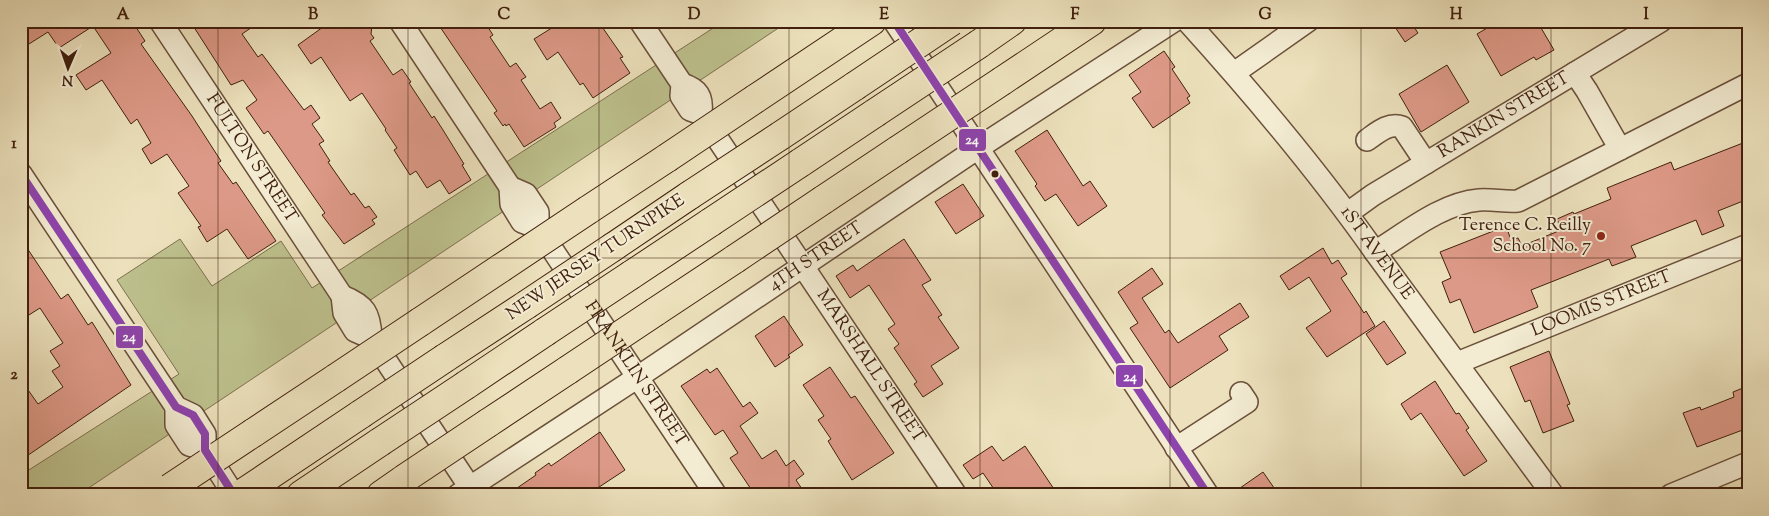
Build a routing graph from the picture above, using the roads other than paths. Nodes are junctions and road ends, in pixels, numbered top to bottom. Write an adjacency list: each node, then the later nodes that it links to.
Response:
1 (160, 21): 31 (street, FULTON STREET)
2 (400, 21): 26 (street, FRANKLIN STREET)
3 (640, 21): 24 (street, MARSHALL STREET)
4 (872, 21): 30 (highway, bridge)
5 (894, 21): 17 (street)
6 (952, 21): 33 (highway, NEW JERSEY TURNPIKE, bridge)
7 (1012, 21): 34 (highway, NEW JERSEY TURNPIKE, bridge)
8 (1092, 21): 35 (highway, bridge)
9 (1174, 21): 17 (street, 4TH STREET)
10 (1187, 21): 13 (street, 1ST AVENUE)
11 (1308, 21): 13 (street)
12 (1661, 21): 14 (street, RANKIN STREET)
13 (1234, 73): 21 (street, 1ST AVENUE)
14 (1575, 73): 18 (street); 19 (street, RANKIN STREET)
15 (1748, 84): 18 (street)
16 (1367, 140): 19 (street)
17 (978, 148): 24 (street, 4TH STREET); 28 (street)
18 (1620, 149): 23 (street)
19 (1426, 163): 21 (street, RANKIN STREET)
20 (21, 174): 32 (street)
21 (1348, 213): 23 (street, 1ST AVENUE)
22 (1748, 245): 25 (street, LOOMIS STREET)
23 (1375, 252): 25 (street, 1ST AVENUE)
24 (803, 265): 26 (street, 4TH STREET); 37 (street, MARSHALL STREET)
25 (1457, 363): 39 (street, 1ST AVENUE)
26 (638, 377): 31 (street, 4TH STREET); 36 (street, FRANKLIN STREET)
27 (1241, 393): 28 (street)
28 (1176, 448): 38 (street)
29 (1748, 463): 40 (street)
30 (165, 491)
31 (467, 492)
32 (234, 495)
33 (240, 495)
34 (301, 495)
35 (381, 495)
36 (716, 495)
37 (956, 495)
38 (1208, 495)
39 (1553, 495)
40 (1671, 495)

